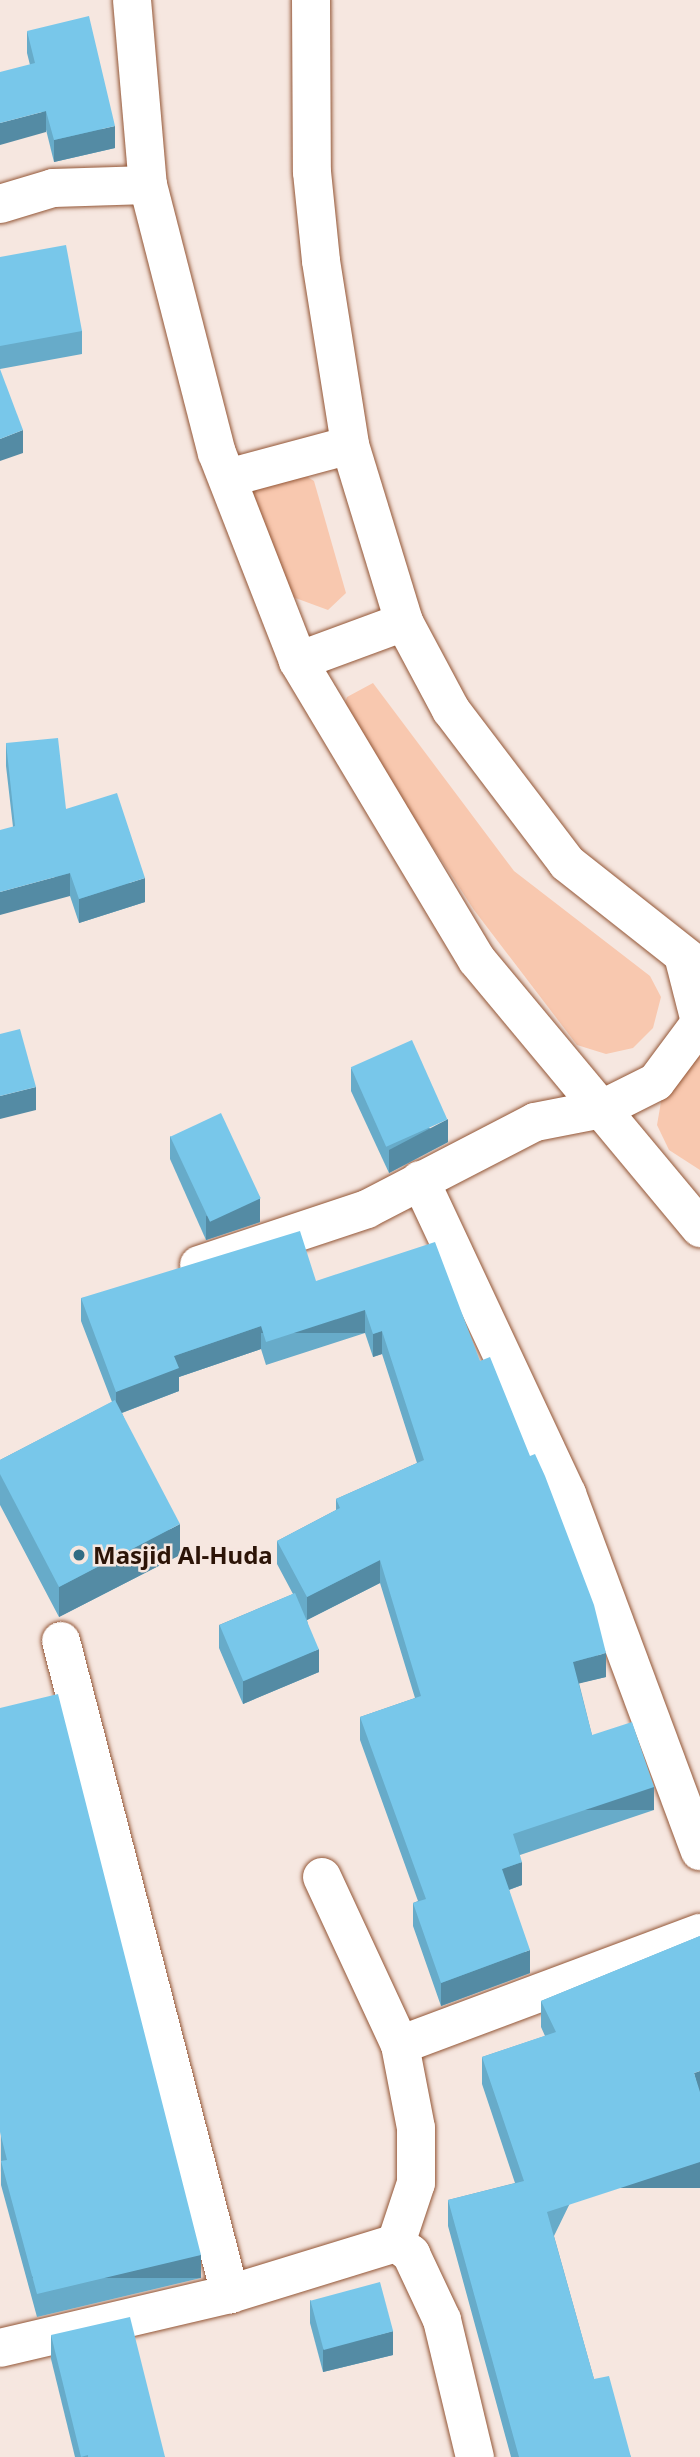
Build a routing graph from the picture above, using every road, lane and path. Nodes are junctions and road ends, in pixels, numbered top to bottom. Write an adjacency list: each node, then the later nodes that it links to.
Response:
1 (132, 0): 3 (street)
2 (311, 0): 5 (street)
3 (148, 185): 4 (street); 6 (street)
4 (0, 204)
5 (350, 445): 6 (street); 7 (street)
6 (228, 478): 8 (street)
7 (404, 622): 8 (street); 9 (street)
8 (298, 661): 11 (street)
9 (692, 964): 10 (street)
10 (700, 1022): 11 (street)
11 (601, 1108): 12 (street); 13 (street)
12 (420, 1180): 14 (street); 16 (street)
13 (700, 1228)
14 (172, 1274)
15 (61, 1641): 21 (street)
16 (700, 1851)
17 (322, 1877): 19 (street)
18 (700, 1933): 19 (street)
19 (400, 2045): 20 (street)
20 (396, 2243): 21 (street); 23 (street)
21 (230, 2294): 22 (street)
22 (0, 2348)
23 (475, 2457)

